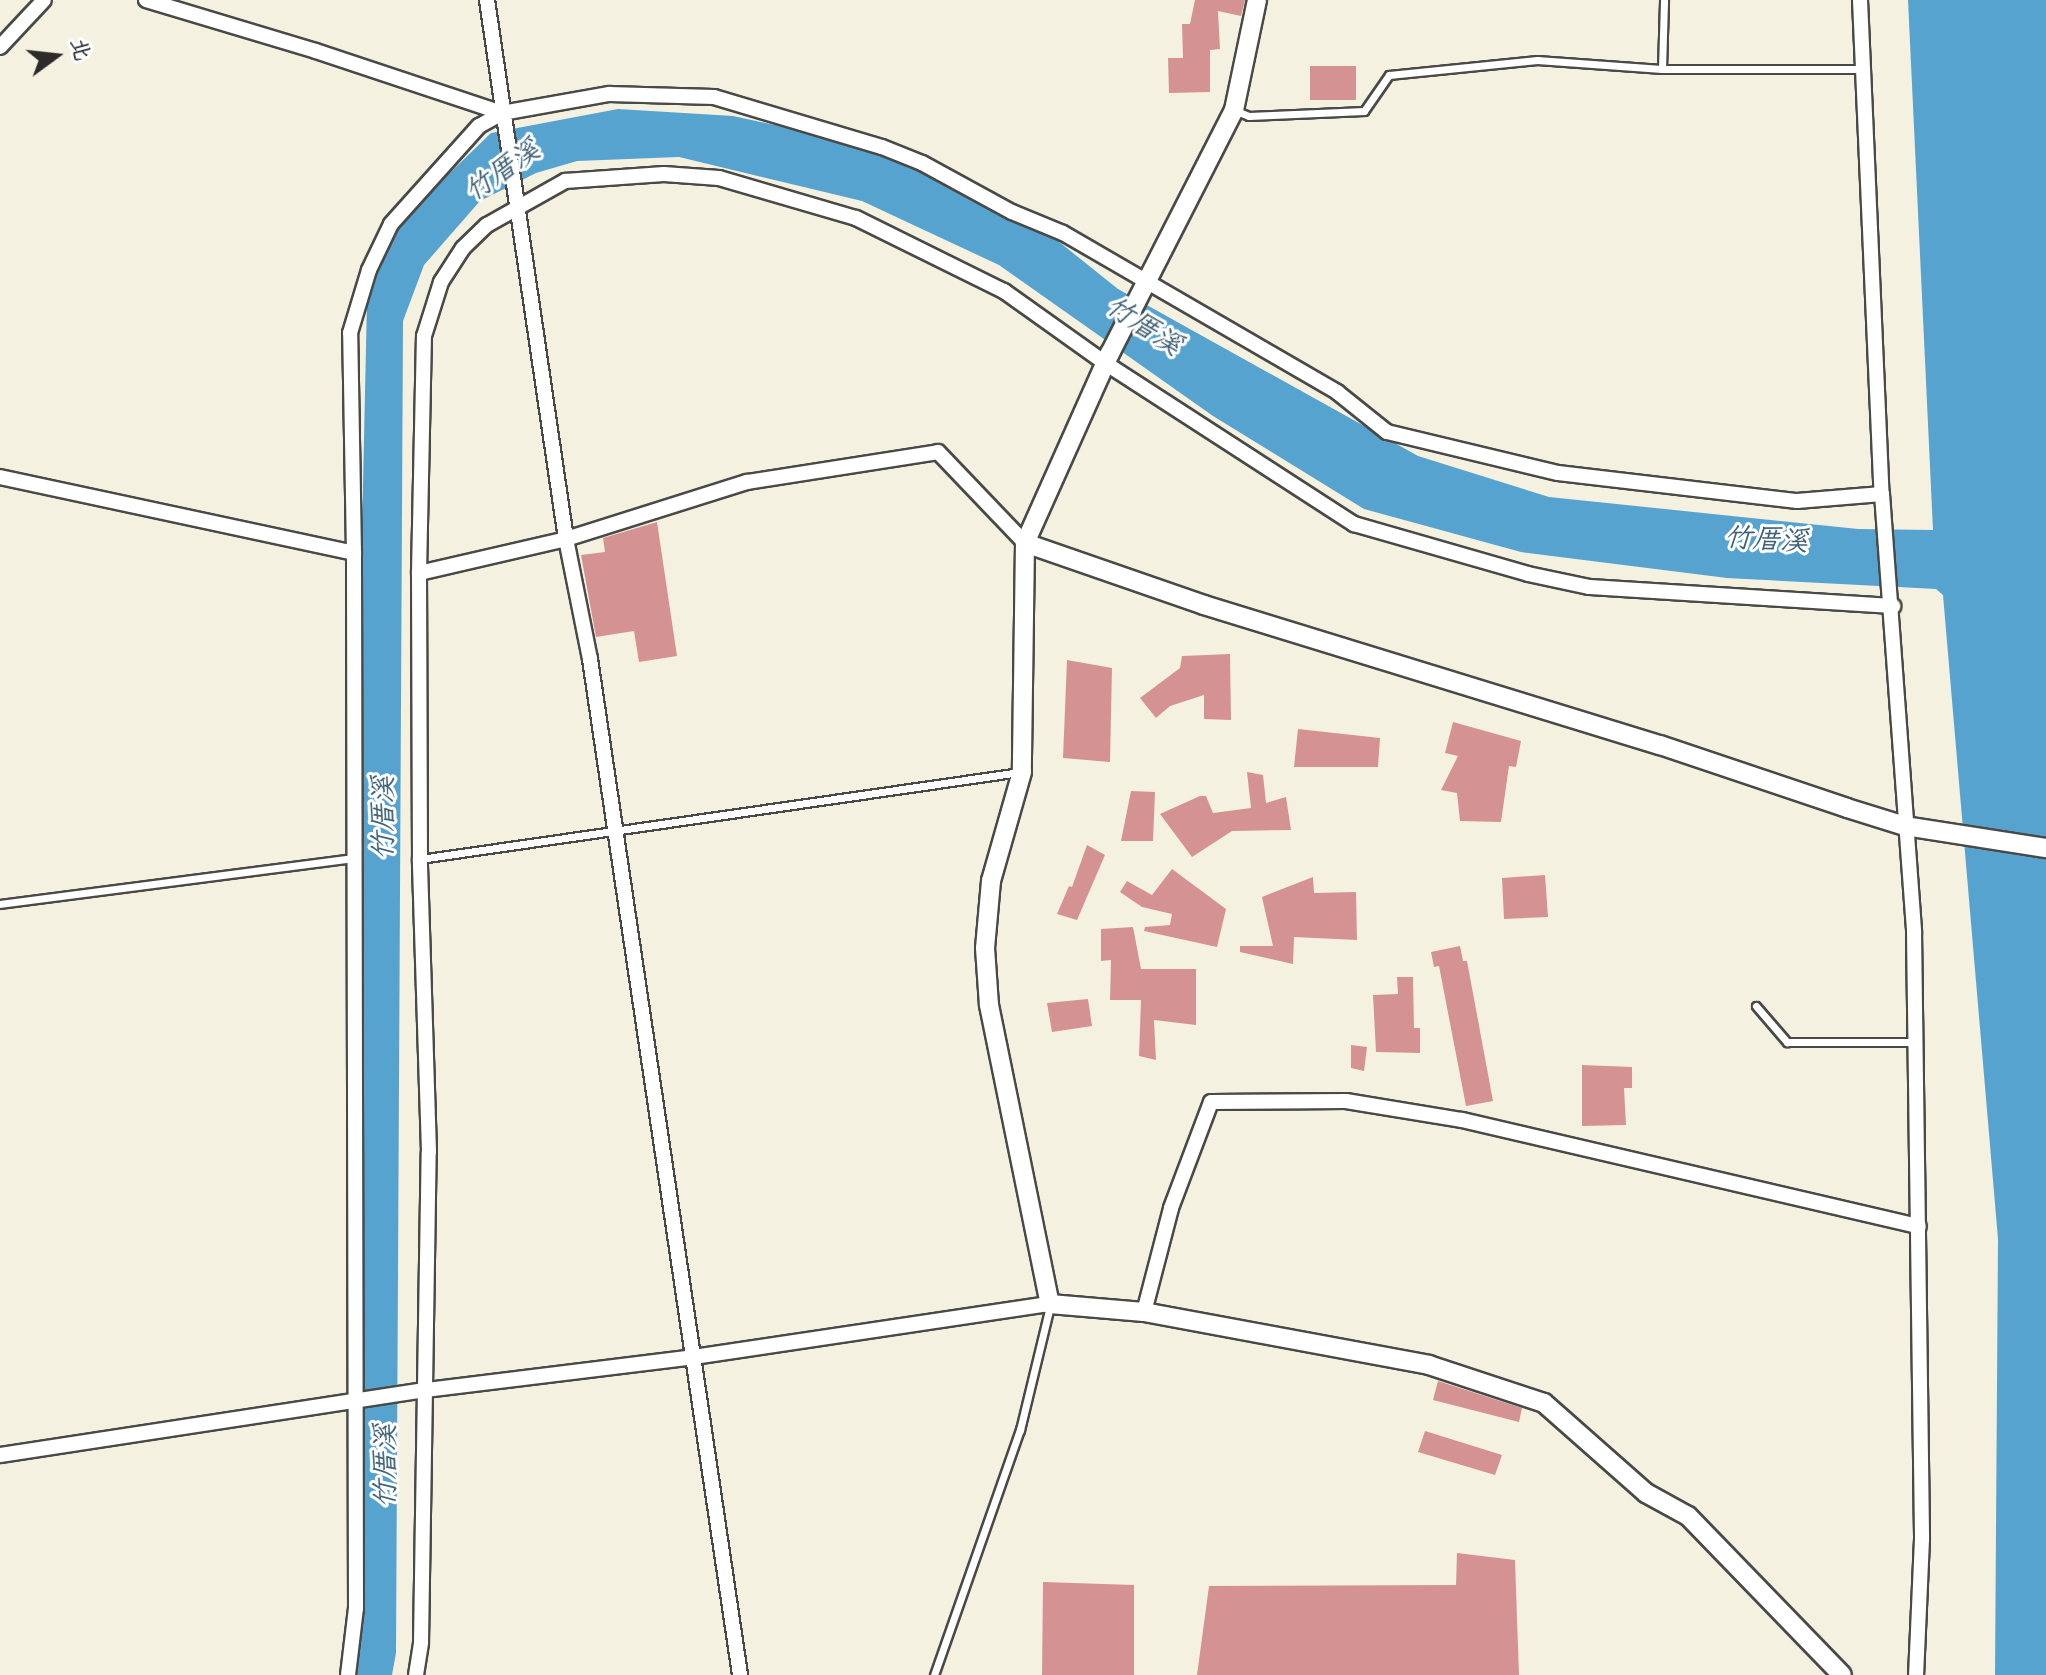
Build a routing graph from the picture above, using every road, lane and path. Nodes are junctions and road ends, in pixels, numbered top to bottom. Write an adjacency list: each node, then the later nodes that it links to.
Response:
1 (44, 0): 7 (street)
2 (146, 0): 11 (street)
3 (487, 0): 11 (street)
4 (1257, 0): 10 (street)
5 (1664, 0): 8 (lane)
6 (1860, 0): 9 (street)
7 (0, 47)
8 (1662, 69): 9 (lane); 10 (lane)
9 (1863, 69): 16 (street)
10 (1234, 110): 13 (street)
11 (502, 113): 12 (street); 13 (street); 19 (street)
12 (516, 206): 14 (street); 17 (street); 20 (street)
13 (1147, 284): 14 (street); 16 (street)
14 (1107, 358): 18 (street); 21 (street)
15 (0, 477): 19 (street)
16 (1882, 494): 21 (street)
17 (566, 539): 18 (street); 20 (street); 24 (street)
18 (1025, 543): 22 (street); 23 (street)
19 (354, 553): 26 (street)
20 (419, 573): 27 (street)
21 (1893, 606): 23 (street)
22 (1022, 772): 24 (lane); 32 (street)
23 (1905, 826): 25 (street); 30 (street)
24 (613, 830): 27 (lane); 34 (street)
25 (2046, 848)
26 (354, 858): 28 (lane); 36 (street)
27 (420, 859): 35 (street)
28 (0, 904)
29 (1756, 1006): 30 (lane)
30 (1916, 1042): 31 (street)
31 (1919, 1226): 33 (street); 43 (street)
32 (1050, 1304): 33 (street); 34 (street); 41 (lane)
33 (1144, 1312): 42 (street)
34 (694, 1357): 35 (street); 40 (street)
35 (426, 1390): 36 (street); 39 (street)
36 (353, 1401): 37 (street); 38 (street)
37 (0, 1455)
38 (348, 1675)
39 (416, 1675)
40 (740, 1675)
41 (934, 1675)
42 (1842, 1675)
43 (1916, 1675)

